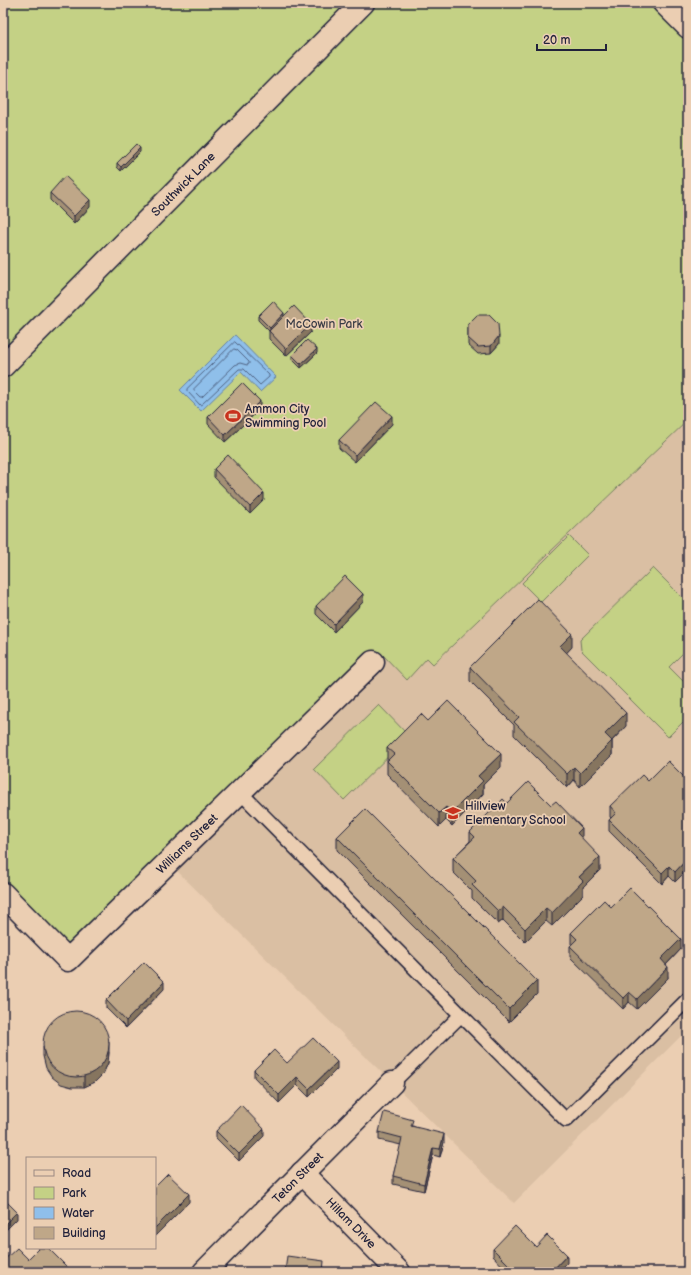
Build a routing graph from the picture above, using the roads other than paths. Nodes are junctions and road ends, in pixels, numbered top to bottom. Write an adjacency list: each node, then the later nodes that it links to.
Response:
1 (363, 3): 4 (street, Southwick Lane)
2 (664, 3): 3 (street)
3 (688, 27)
4 (3, 366)
5 (373, 662): 6 (street, Williams Street)
6 (240, 792): 7 (street, Williams Street); 9 (lane)
7 (3, 894)
8 (688, 999): 9 (lane)
9 (461, 1015): 10 (lane)
10 (392, 1083): 11 (street, Teton Street)
11 (302, 1174): 12 (street, Teton Street); 13 (street, Hillam Drive)
12 (204, 1272)
13 (399, 1272)

